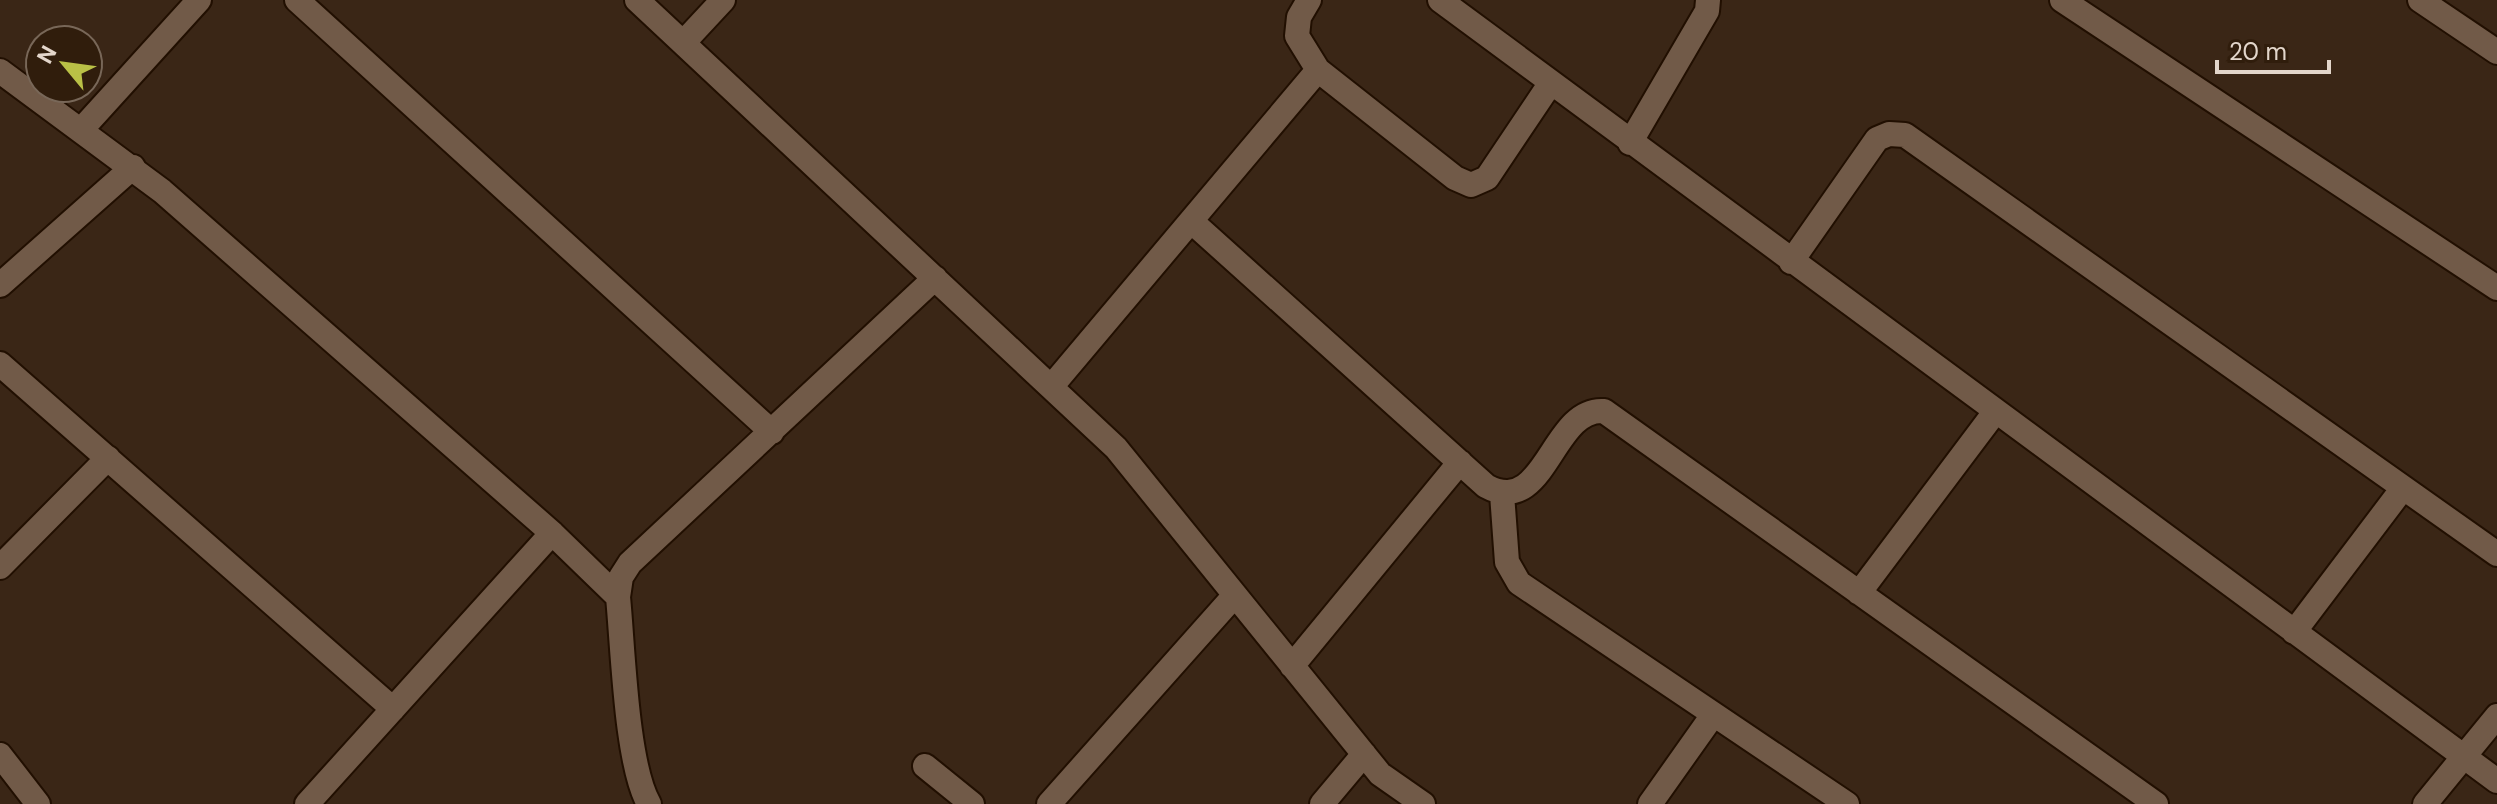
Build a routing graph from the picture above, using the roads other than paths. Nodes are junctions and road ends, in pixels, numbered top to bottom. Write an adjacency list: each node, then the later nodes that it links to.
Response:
1 (199, 0): 15 (street)
2 (297, 0): 26 (street)
3 (637, 0): 10 (street)
4 (723, 0): 10 (street)
5 (1309, 0): 12 (street)
6 (1440, 0): 14 (street)
7 (1708, 0): 16 (street)
8 (2062, 0): 22 (street)
9 (2420, 0): 11 (street)
10 (683, 43): 20 (street)
11 (2497, 52)
12 (1318, 70): 14 (street); 18 (street)
13 (0, 71): 15 (street)
14 (1550, 84): 16 (street)
15 (81, 130): 17 (street)
16 (1630, 143): 19 (street)
17 (133, 167): 21 (street); 31 (street)
18 (1191, 221): 24 (street); 28 (street)
19 (1791, 262): 25 (street); 29 (street)
20 (935, 278): 24 (street); 26 (street)
21 (0, 285)
22 (2497, 288)
23 (0, 364): 27 (street)
24 (1051, 387): 35 (street)
25 (1995, 412): 34 (street); 37 (street)
26 (772, 432): 36 (street)
27 (108, 458): 33 (street); 39 (street)
28 (1460, 462): 30 (street); 38 (street)
29 (2403, 488): 32 (street); 37 (street)
30 (1502, 494): 34 (street); 40 (street)
31 (552, 533): 36 (street); 39 (street)
32 (2497, 554)
33 (0, 567)
34 (1859, 593): 56 (street)
35 (1235, 595): 38 (street); 51 (street)
36 (618, 597): 47 (street)
37 (2294, 632): 44 (street)
38 (1292, 666): 42 (street)
39 (393, 709): 49 (street)
40 (1713, 715): 54 (street); 55 (street)
41 (2497, 716): 44 (street)
42 (1364, 754): 52 (street); 53 (street)
43 (0, 755): 48 (street)
44 (2464, 757): 46 (street); 57 (street)
45 (925, 766): 50 (street)
46 (2497, 781)
47 (641, 800)
48 (38, 804)
49 (307, 804)
50 (972, 804)
51 (1049, 804)
52 (1322, 804)
53 (1423, 804)
54 (1650, 804)
55 (1847, 804)
56 (2156, 804)
57 (2425, 804)

